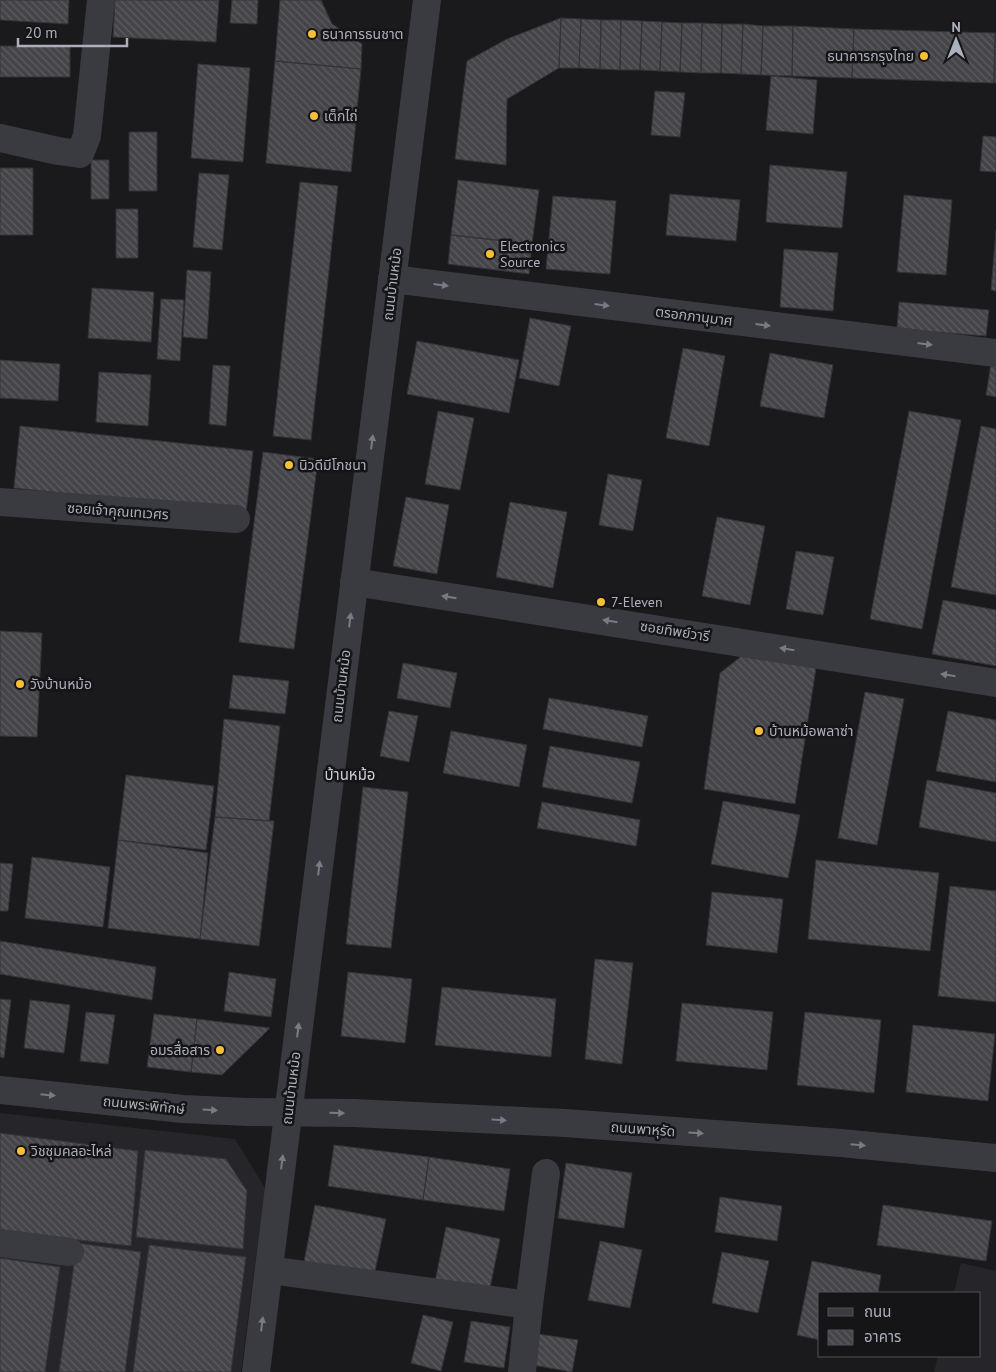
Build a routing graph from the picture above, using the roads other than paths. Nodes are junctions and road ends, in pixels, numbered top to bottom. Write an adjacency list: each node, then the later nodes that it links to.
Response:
1 (101, 0): 3 (street)
2 (427, 0): 4 (street, ถนนบ้านหม้อ)
3 (0, 138)
4 (392, 279): 5 (street, ตรอกภานุมาศ, one-way to 5); 8 (street, ถนนบ้านหม้อ, one-way to 4)
5 (996, 353)
6 (0, 502): 7 (street, ซอยเจ้าคุณเทเวศร)
7 (236, 519)
8 (354, 582): 9 (street, ซอยทิพย์วารี, one-way to 8); 11 (street, ถนนบ้านหม้อ, one-way to 8)
9 (996, 683)
10 (0, 1090): 11 (street, ถนนพระพิทักษ์, one-way to 11)
11 (288, 1113): 12 (street, ถนนพาหุรัด, one-way to 12); 16 (street, ถนนบ้านหม้อ, one-way to 11)
12 (996, 1158)
13 (546, 1172): 17 (street)
14 (0, 1243): 15 (street)
15 (70, 1252)
16 (269, 1270): 17 (street); 18 (street, ถนนบ้านหม้อ, one-way to 16)
17 (529, 1306): 19 (street)
18 (256, 1372)
19 (522, 1372)

